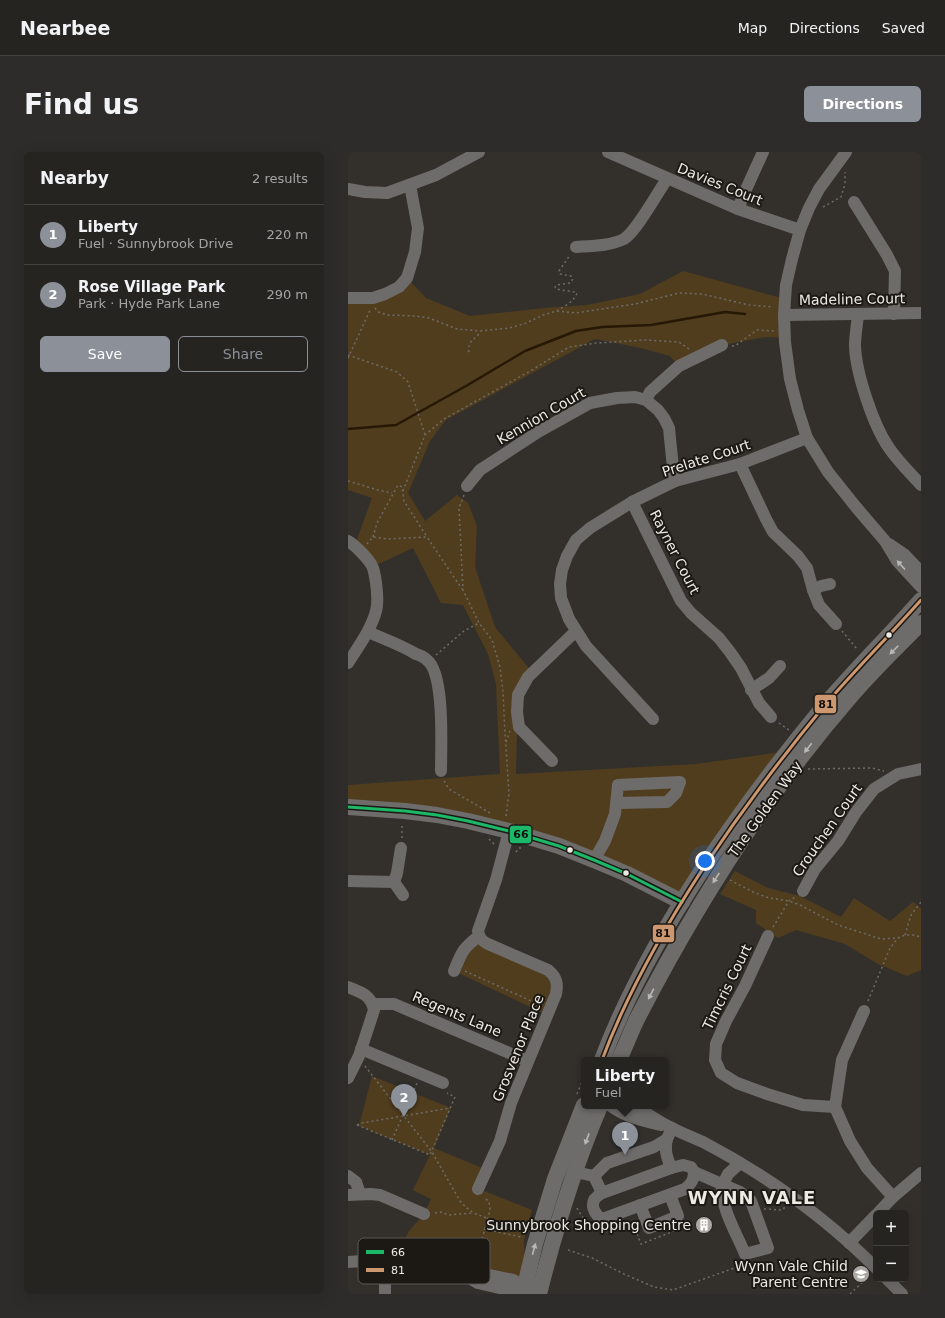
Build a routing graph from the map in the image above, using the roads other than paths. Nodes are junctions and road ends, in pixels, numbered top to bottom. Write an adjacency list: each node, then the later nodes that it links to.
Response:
1 (479, 152): 6 (street)
2 (608, 152): 5 (street, Davies Court)
3 (763, 152): 9 (street)
4 (846, 152): 10 (street)
5 (667, 178): 9 (street, Davies Court); 11 (street)
6 (410, 185): 7 (street); 12 (street)
7 (348, 189)
8 (854, 202): 15 (street)
9 (738, 209): 10 (street, Davies Court)
10 (800, 230): 13 (street)
11 (576, 248)
12 (348, 298)
13 (784, 312): 16 (street, Madeline Court); 19 (street)
14 (921, 313): 15 (street, Madeline Court)
15 (894, 314): 16 (street, Madeline Court)
16 (858, 315): 22 (street)
17 (722, 345): 18 (street)
18 (646, 400): 21 (street); 23 (street, Kennion Court)
19 (807, 438): 20 (street, Prelate Court); 26 (street)
20 (740, 464): 21 (street, Prelate Court); 30 (street)
21 (675, 481): 24 (street, Prelate Court)
22 (921, 485)
23 (467, 486)
24 (632, 502): 34 (street, Prelate Court); 38 (street, Rayner Court)
25 (348, 540): 35 (street)
26 (885, 541): 27 (street); 29 (street, one-way to 26)
27 (921, 572)
28 (830, 584): 30 (street)
29 (921, 587)
30 (813, 590): 33 (street)
31 (921, 600): 54 (main road, The Golden Way)
32 (921, 623): 53 (main road, The Golden Way, one-way to 53)
33 (836, 624)
34 (576, 631): 40 (street, Prelate Court); 41 (street)
35 (368, 632): 36 (street); 43 (street)
36 (348, 663)
37 (780, 666): 38 (street)
38 (751, 690): 39 (street, Rayner Court)
39 (771, 717)
40 (653, 719)
41 (552, 761)
42 (921, 769): 51 (street, Crouchen Court)
43 (441, 771)
44 (616, 803): 44 (street); 48 (street)
45 (348, 808): 46 (main road)
46 (506, 830): 48 (main road); 56 (street)
47 (401, 848): 50 (street)
48 (594, 860): 54 (main road)
49 (348, 881): 50 (street)
50 (394, 882): 52 (street)
51 (803, 891)
52 (403, 894)
53 (706, 894): 54 (main road); 55 (main road, The Golden Way)
54 (682, 902): 55 (main road); 63 (main road, The Golden Way)
55 (689, 924): 64 (main road, The Golden Way, one-way to 64)
56 (479, 936): 58 (street); 65 (street, Grosvenor Place)
57 (768, 936): 68 (street, Timcris Court)
58 (455, 969)
59 (348, 987): 60 (street)
60 (373, 1004): 62 (street); 65 (street, Regents Lane)
61 (864, 1011): 68 (street)
62 (361, 1049): 66 (street); 67 (street)
63 (603, 1057)
64 (620, 1057)
65 (528, 1060): 82 (street, Grosvenor Place)
66 (348, 1078)
67 (444, 1087)
68 (835, 1107): 86 (street)
69 (582, 1109): 97 (main road, one-way to 69)
70 (599, 1109): 76 (main road, one-way to 76)
71 (615, 1109): 73 (street)
72 (639, 1109): 73 (street)
73 (669, 1131): 74 (street); 75 (street); 80 (street)
74 (740, 1163): 81 (street); 91 (street)
75 (671, 1168): 77 (street); 83 (street)
76 (575, 1172): 80 (street); 97 (main road)
77 (694, 1172): 81 (street); 85 (street)
78 (921, 1173): 86 (street)
79 (348, 1176): 84 (street)
80 (594, 1176): 83 (street)
81 (722, 1184): 81 (street)
82 (478, 1189)
83 (602, 1193): 87 (street)
84 (354, 1195): 89 (street)
85 (670, 1195): 87 (street); 87 (street)
86 (893, 1197): 88 (street)
87 (640, 1205)
88 (881, 1210)
89 (424, 1214)
90 (873, 1218): 91 (street)
91 (849, 1243): 94 (street)
92 (348, 1262): 93 (street)
93 (358, 1262)
94 (873, 1272)
95 (490, 1275): 97 (street)
96 (890, 1282): 98 (street)
97 (532, 1292)
98 (902, 1294)

